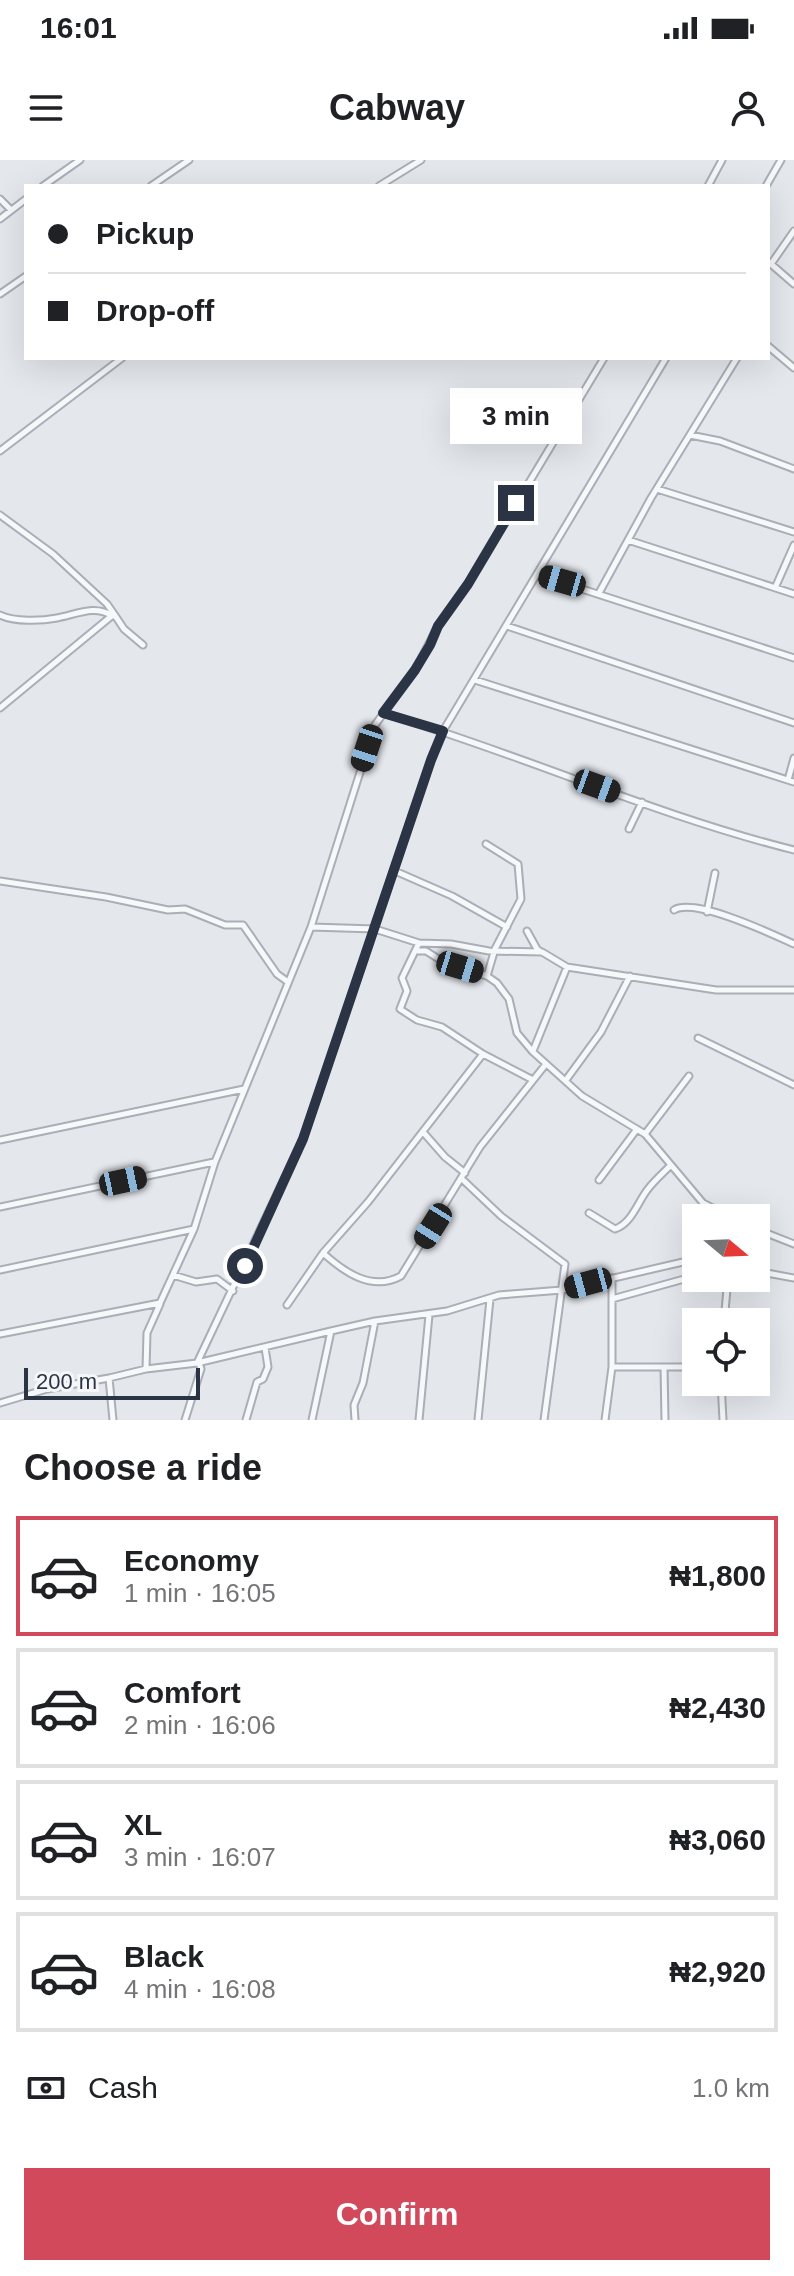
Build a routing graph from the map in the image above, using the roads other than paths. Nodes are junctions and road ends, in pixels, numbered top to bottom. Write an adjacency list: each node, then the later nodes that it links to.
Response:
1 (80, 160): 6 (street)
2 (189, 160): 7 (street)
3 (421, 160): 8 (street)
4 (722, 160): 9 (street)
5 (781, 160): 10 (street)
6 (46, 184)
7 (154, 184)
8 (382, 184)
9 (709, 184)
10 (767, 184)
11 (0, 199): 13 (street)
12 (24, 200): 13 (street)
13 (11, 210): 14 (street)
14 (0, 219)
15 (794, 231): 16 (street)
16 (770, 262)
17 (770, 264): 19 (street)
18 (24, 277): 20 (street)
19 (794, 284)
20 (0, 294)
21 (770, 348): 26 (street)
22 (119, 360): 28 (street)
23 (603, 360): 46 (street)
24 (665, 360): 35 (street)
25 (736, 360): 27 (street)
26 (794, 368)
27 (690, 435): 29 (street); 30 (street)
28 (0, 451)
29 (794, 469)
30 (657, 489): 32 (street); 33 (street)
31 (0, 515): 40 (street)
32 (794, 532)
33 (627, 540): 36 (street); 37 (street)
34 (794, 545): 36 (street)
35 (539, 575): 37 (street); 41 (street)
36 (775, 588): 38 (street)
37 (599, 593): 43 (street)
38 (794, 594)
39 (0, 615): 40 (street)
40 (113, 615): 42 (street); 45 (street)
41 (507, 626): 44 (street); 47 (street)
42 (143, 645)
43 (794, 658)
44 (475, 680): 48 (street); 50 (street)
45 (0, 708)
46 (383, 713): 48 (street); 60 (street)
47 (794, 723)
48 (443, 731): 51 (street); 55 (street)
49 (794, 758): 50 (street)
50 (791, 782)
51 (642, 802): 52 (street); 54 (street)
52 (629, 829)
53 (486, 844): 61 (street)
54 (794, 850)
55 (395, 871): 61 (street); 62 (street)
56 (715, 873): 59 (street)
57 (0, 881): 72 (street)
58 (674, 910): 59 (street)
59 (707, 912): 65 (street)
60 (311, 927): 62 (street); 72 (street)
61 (507, 927): 66 (street)
62 (375, 929): 64 (street); 106 (street)
63 (527, 931): 68 (street)
64 (419, 943): 66 (street); 67 (street)
65 (794, 944)
66 (495, 949): 68 (street); 70 (street)
67 (415, 951): 70 (street); 76 (street)
68 (542, 952): 69 (street)
69 (567, 967): 71 (street); 75 (street)
70 (487, 976): 75 (street)
71 (630, 976): 73 (street); 80 (street)
72 (288, 982): 82 (street)
73 (794, 990)
74 (698, 1038): 81 (street)
75 (533, 1052): 77 (street)
76 (483, 1054): 79 (street); 84 (street)
77 (546, 1064): 79 (street); 80 (street)
78 (689, 1076): 85 (street)
79 (533, 1080): 89 (street)
80 (566, 1080): 83 (street)
81 (794, 1085)
82 (244, 1089): 86 (street); 87 (street)
83 (637, 1129): 85 (street); 90 (street)
84 (423, 1132): 89 (street); 97 (street)
85 (645, 1134): 88 (street)
86 (0, 1140)
87 (215, 1162): 92 (street); 94 (street)
88 (671, 1165): 91 (street); 93 (street)
89 (464, 1176): 97 (street); 105 (street)
90 (599, 1180)
91 (705, 1204)
92 (0, 1207)
93 (589, 1213)
94 (194, 1229): 99 (street); 101 (street)
95 (770, 1235): 96 (street)
96 (794, 1244)
97 (323, 1253): 110 (street)
98 (682, 1262): 102 (street)
99 (0, 1270)
100 (770, 1274): 103 (street)
101 (173, 1275): 106 (street); 109 (street)
102 (612, 1278): 105 (street); 108 (street)
103 (794, 1278)
104 (682, 1280): 108 (street)
105 (562, 1290): 107 (street); 131 (street)
106 (233, 1291): 116 (street)
107 (490, 1299): 111 (street); 130 (street)
108 (612, 1299): 117 (street)
109 (160, 1303): 114 (street); 120 (street)
110 (287, 1305)
111 (429, 1315): 112 (street); 129 (street)
112 (375, 1321): 113 (street); 128 (street)
113 (331, 1331): 115 (street); 127 (street)
114 (0, 1334)
115 (265, 1348): 116 (street); 126 (street)
116 (198, 1363): 120 (street); 125 (street)
117 (612, 1367): 118 (street); 132 (street)
118 (664, 1367): 119 (street); 133 (street)
119 (682, 1367)
120 (146, 1369): 121 (street)
121 (109, 1378): 123 (street); 124 (street)
122 (722, 1396): 134 (street)
123 (0, 1403)
124 (113, 1420)
125 (185, 1420)
126 (246, 1420)
127 (312, 1420)
128 (355, 1420)
129 (419, 1420)
130 (478, 1420)
131 (544, 1420)
132 (605, 1420)
133 (665, 1420)
134 (723, 1420)

